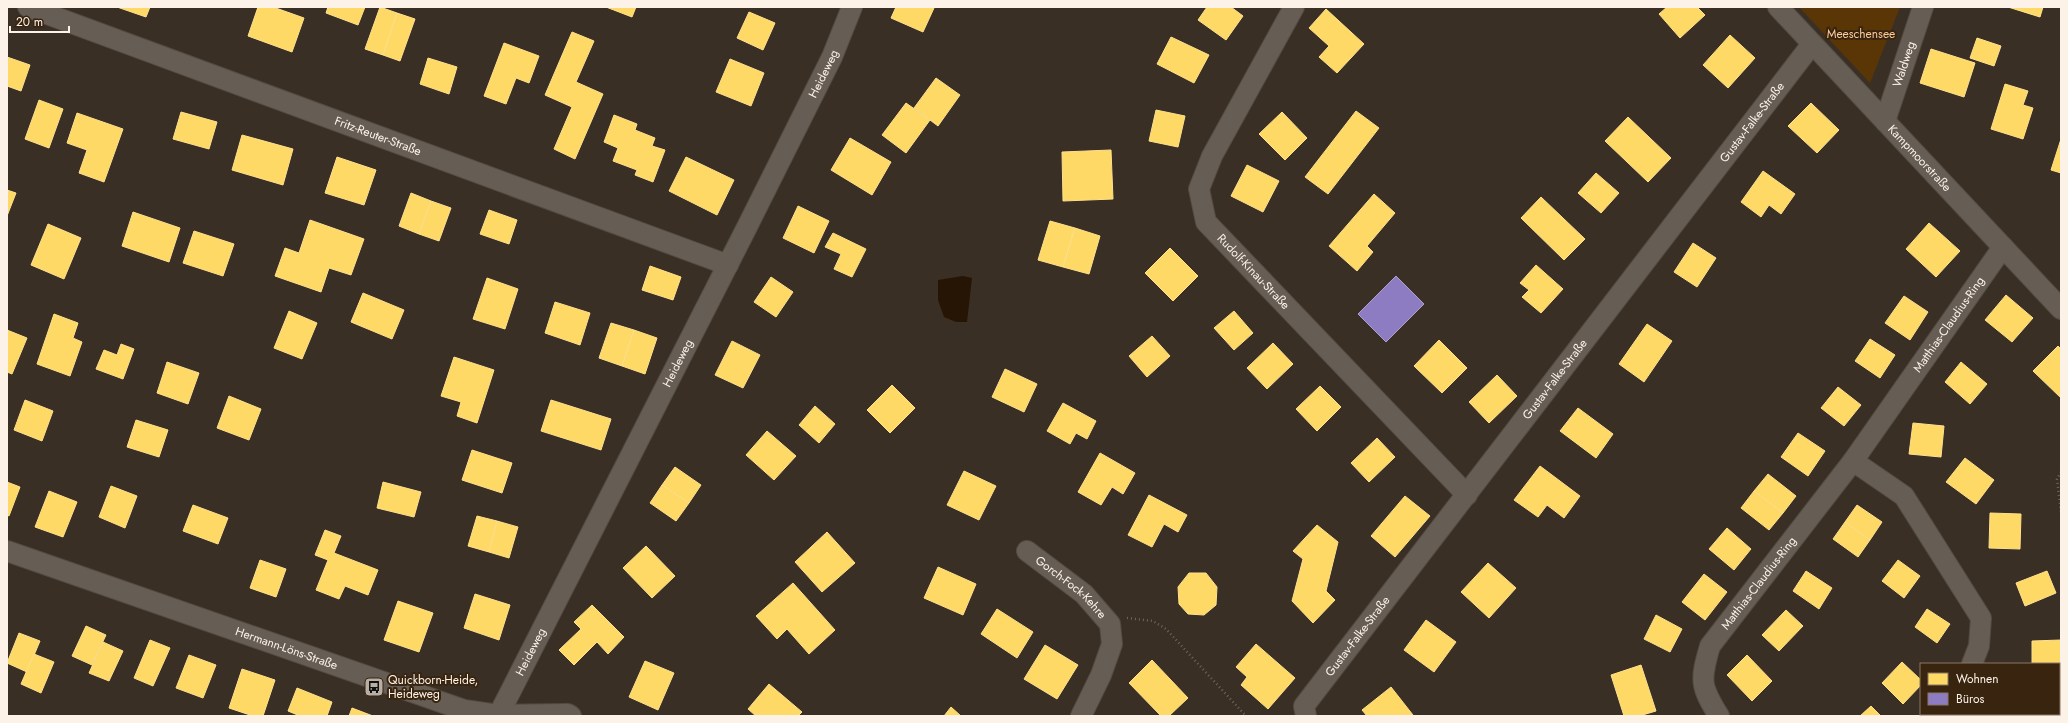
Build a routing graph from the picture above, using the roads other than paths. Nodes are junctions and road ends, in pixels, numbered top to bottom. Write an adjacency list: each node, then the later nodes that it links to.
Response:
1 (28, 7): 9 (street, Fritz-Reuter-Straße)
2 (852, 7): 9 (street, Heideweg)
3 (1294, 7): 12 (street, Rudolf-Kinau-Straße)
4 (1778, 7): 6 (street, Kampmoorstraße)
5 (1923, 7): 7 (street, Waldweg)
6 (1812, 44): 7 (street, Kampmoorstraße); 12 (street, Gustav-Falke-Straße)
7 (1885, 121): 8 (street, Kampmoorstraße)
8 (2003, 247): 10 (street, Kampmoorstraße); 11 (street, Matthias-Claudius-Ring)
9 (728, 265): 16 (street, Heideweg)
10 (2061, 309)
11 (1853, 461): 15 (street); 20 (street, Matthias-Claudius-Ring)
12 (1467, 495): 19 (street, Gustav-Falke-Straße)
13 (7, 551): 16 (street, Hermann-Löns-Straße)
14 (1027, 551): 18 (street, Gorch-Fock-Kehre)
15 (1972, 663)
16 (498, 716): 17 (street, Hermann-Löns-Straße)
17 (571, 716)
18 (1082, 716)
19 (1306, 716)
20 (1719, 716)

